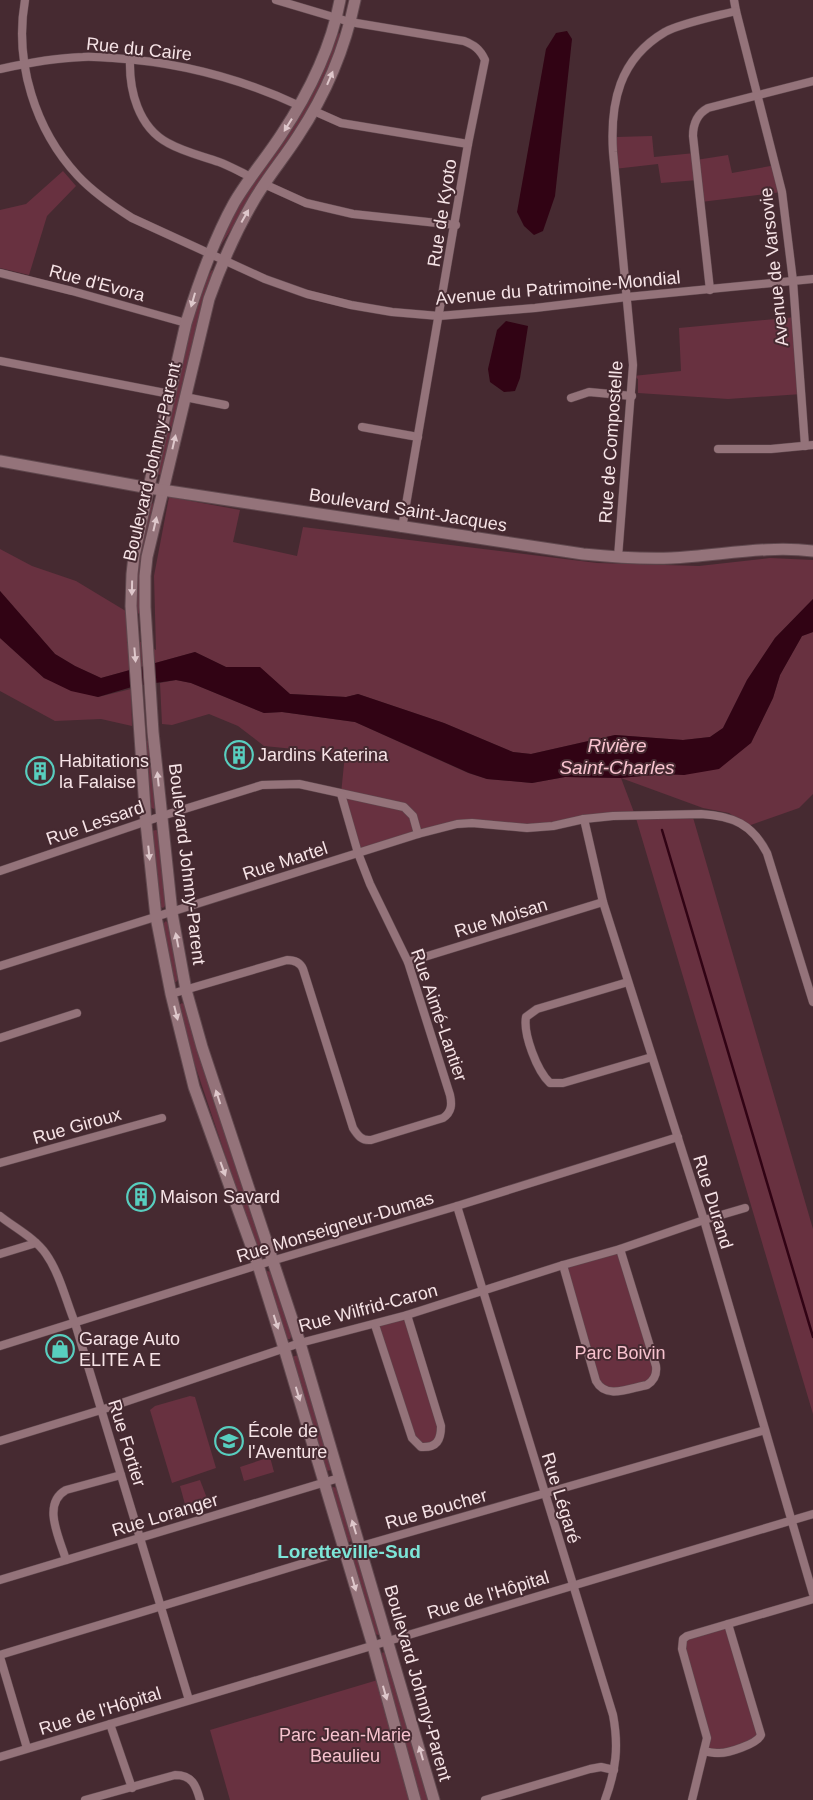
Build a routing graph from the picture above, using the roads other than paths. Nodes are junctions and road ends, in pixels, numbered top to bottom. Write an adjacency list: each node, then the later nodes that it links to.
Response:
1 (25, 0): 10 (street, Avenue du Patrimoine-Mondial)
2 (276, 0): 7 (street)
3 (340, 0): 7 (street, Boulevard Johnny-Parent)
4 (354, 0): 8 (street, Boulevard Johnny-Parent)
5 (734, 0): 6 (street, Avenue de Varsovie)
6 (736, 11): 13 (street, Avenue de Varsovie); 26 (street, Rue de Compostelle)
7 (336, 18): 8 (street); 14 (street, Boulevard Johnny-Parent)
8 (350, 22): 15 (street, Boulevard Johnny-Parent, one-way to 8); 16 (street, Rue de Kyoto)
9 (130, 59): 10 (street, Rue du Caire); 14 (street, Rue du Caire); 17 (street)
10 (25, 63): 11 (street, Rue du Caire); 20 (street, Avenue du Patrimoine-Mondial)
11 (0, 69)
12 (813, 81): 13 (street)
13 (758, 96): 24 (street, Avenue de Varsovie); 25 (street)
14 (300, 106): 17 (street, Boulevard Johnny-Parent, one-way to 17)
15 (314, 112): 16 (street); 18 (street, Boulevard Johnny-Parent)
16 (468, 144): 19 (street, Rue de Kyoto)
17 (251, 177): 20 (street, Boulevard Johnny-Parent)
18 (264, 184): 19 (street); 21 (street, Boulevard Johnny-Parent, one-way to 18)
19 (456, 225): 27 (street, Rue de Kyoto)
20 (210, 254): 21 (street, Avenue du Patrimoine-Mondial); 28 (street, Boulevard Johnny-Parent, one-way to 28)
21 (223, 260): 27 (street, Avenue du Patrimoine-Mondial); 32 (street, Boulevard Johnny-Parent)
22 (0, 273): 28 (street, Rue d'Evora)
23 (813, 279): 24 (street, Avenue du Patrimoine-Mondial)
24 (793, 281): 25 (street, Avenue du Patrimoine-Mondial); 37 (street, Avenue de Varsovie)
25 (710, 290): 26 (street, Avenue du Patrimoine-Mondial)
26 (626, 297): 27 (street, Avenue du Patrimoine-Mondial); 31 (street, Rue de Compostelle)
27 (440, 316): 36 (street, Rue de Kyoto)
28 (186, 322): 30 (street, Boulevard Johnny-Parent)
29 (0, 361): 30 (street)
30 (170, 394): 40 (street, Boulevard Johnny-Parent)
31 (632, 396): 33 (street); 44 (street, Rue de Compostelle)
32 (185, 397): 34 (street); 41 (street, Boulevard Johnny-Parent, one-way to 32)
33 (571, 398)
34 (224, 405)
35 (362, 427): 36 (street)
36 (418, 437): 42 (street, Rue de Kyoto)
37 (809, 446): 38 (street)
38 (718, 449)
39 (0, 461): 40 (street, Boulevard Saint-Jacques)
40 (149, 488): 41 (street, Boulevard Saint-Jacques); 48 (street, Boulevard Johnny-Parent, one-way to 48)
41 (163, 490): 42 (street, Boulevard Saint-Jacques); 46 (street, Boulevard Johnny-Parent, one-way to 41)
42 (402, 528): 44 (street, Boulevard Saint-Jacques)
43 (813, 551): 44 (street, Boulevard Saint-Jacques)
44 (618, 557)
45 (341, 794): 46 (street, Rue Lessard); 49 (street, Rue Lessard); 50 (street, Rue Aimé-Lantier)
46 (162, 816): 48 (street, Rue Lessard); 53 (street, Boulevard Johnny-Parent)
47 (584, 819): 49 (street, Rue Martel); 52 (street, Rue Durand); 60 (street, Rue Martel)
48 (146, 823): 51 (street, Rue Lessard); 54 (street, Boulevard Johnny-Parent, one-way to 54)
49 (418, 834): 50 (street, Rue Martel)
50 (358, 853): 53 (street, Rue Martel); 55 (street, Rue Aimé-Lantier)
51 (0, 871)
52 (603, 902): 55 (street, Rue Moisan); 57 (street, Rue Durand)
53 (172, 913): 54 (street, Rue Martel); 58 (street, Boulevard Johnny-Parent, one-way to 53)
54 (156, 917): 56 (street, Rue Martel); 59 (street, Boulevard Johnny-Parent)
55 (408, 962): 58 (street, Rue Aimé-Lantier)
56 (0, 966)
57 (628, 982): 63 (street, Rue Durand); 63 (street)
58 (186, 990): 59 (street, Rue Aimé-Lantier); 74 (street, Boulevard Johnny-Parent, one-way to 58)
59 (172, 994): 75 (street, Boulevard Johnny-Parent, one-way to 75)
60 (813, 1002)
61 (77, 1013): 62 (street)
62 (0, 1038)
63 (652, 1057): 65 (street, Rue Durand)
64 (162, 1118): 66 (street, Rue Giroux)
65 (678, 1137): 67 (street, Rue Monseigneur-Dumas); 70 (street, Rue Durand)
66 (0, 1163)
67 (456, 1206): 74 (street, Rue Monseigneur-Dumas); 77 (street, Rue Légaré)
68 (745, 1208): 70 (street, Rue Wilfrid-Caron)
69 (0, 1216): 71 (street, Rue Fortier)
70 (704, 1220): 72 (street, Rue Wilfrid-Caron); 85 (street, Rue Durand)
71 (36, 1243): 73 (street); 79 (street, Rue Fortier)
72 (620, 1249): 76 (street, Rue Wilfrid-Caron); 76 (street)
73 (0, 1254)
74 (273, 1261): 75 (street, Rue Monseigneur-Dumas); 81 (street, Boulevard Johnny-Parent)
75 (258, 1265): 79 (street, Rue Monseigneur-Dumas); 83 (street, Boulevard Johnny-Parent, one-way to 83)
76 (563, 1265): 77 (street, Rue Wilfrid-Caron)
77 (482, 1290): 78 (street, Rue Wilfrid-Caron); 90 (street, Rue Légaré)
78 (407, 1315): 80 (street, Rue Wilfrid-Caron); 80 (street)
79 (75, 1323): 82 (street, Rue Monseigneur-Dumas); 84 (street, Rue Fortier)
80 (375, 1324): 81 (street, Rue Wilfrid-Caron)
81 (300, 1343): 83 (street, Rue Wilfrid-Caron); 88 (street, Boulevard Johnny-Parent)
82 (0, 1346)
83 (284, 1348): 84 (street, Rue Wilfrid-Caron); 89 (street, Boulevard Johnny-Parent, one-way to 89)
84 (101, 1410): 86 (street, Rue Wilfrid-Caron); 87 (street, Rue Fortier)
85 (765, 1430): 90 (street, Rue Boucher); 92 (street, Rue Durand)
86 (0, 1442)
87 (120, 1475): 93 (street, Rue Fortier); 96 (street)
88 (339, 1478): 89 (street, Rue Loranger); 94 (street, Boulevard Johnny-Parent, one-way to 88)
89 (324, 1483): 93 (street, Rue Loranger); 95 (street, Boulevard Johnny-Parent)
90 (544, 1494): 94 (street, Rue Boucher); 98 (street, Rue Légaré)
91 (813, 1514): 92 (street, Rue de l'Hôpital)
92 (792, 1520): 98 (street, Rue de l'Hôpital); 99 (street, Rue Durand)
93 (140, 1539): 96 (street, Rue Loranger); 101 (street, Rue Fortier)
94 (360, 1547): 95 (street, Rue Boucher); 103 (street, Boulevard Johnny-Parent)
95 (344, 1551): 101 (street, Rue Boucher); 104 (street, Boulevard Johnny-Parent, one-way to 104)
96 (66, 1560): 97 (street, Rue Loranger)
97 (0, 1580)
98 (573, 1586): 103 (street, Rue de l'Hôpital); 111 (street, Rue Légaré)
99 (813, 1594)
100 (813, 1599): 102 (street)
101 (161, 1606): 105 (street, Rue Boucher); 106 (street, Rue Fortier)
102 (728, 1624): 109 (street); 109 (street)
103 (388, 1641): 104 (street, Rue de l'Hôpital); 116 (street, Boulevard Johnny-Parent, one-way to 103)
104 (372, 1646): 106 (street, Rue de l'Hôpital); 115 (street, Boulevard Johnny-Parent, one-way to 115)
105 (0, 1656): 108 (street)
106 (190, 1700): 107 (street, Rue de l'Hôpital)
107 (110, 1724): 108 (street, Rue de l'Hôpital); 112 (street)
108 (27, 1748): 110 (street, Rue de l'Hôpital)
109 (704, 1751): 119 (street)
110 (0, 1757)
111 (614, 1770): 117 (street); 118 (street, Rue Légaré)
112 (132, 1788): 113 (street); 114 (street)
113 (85, 1800)
114 (200, 1800)
115 (415, 1800)
116 (434, 1800)
117 (484, 1800)
118 (605, 1800)
119 (692, 1800)

